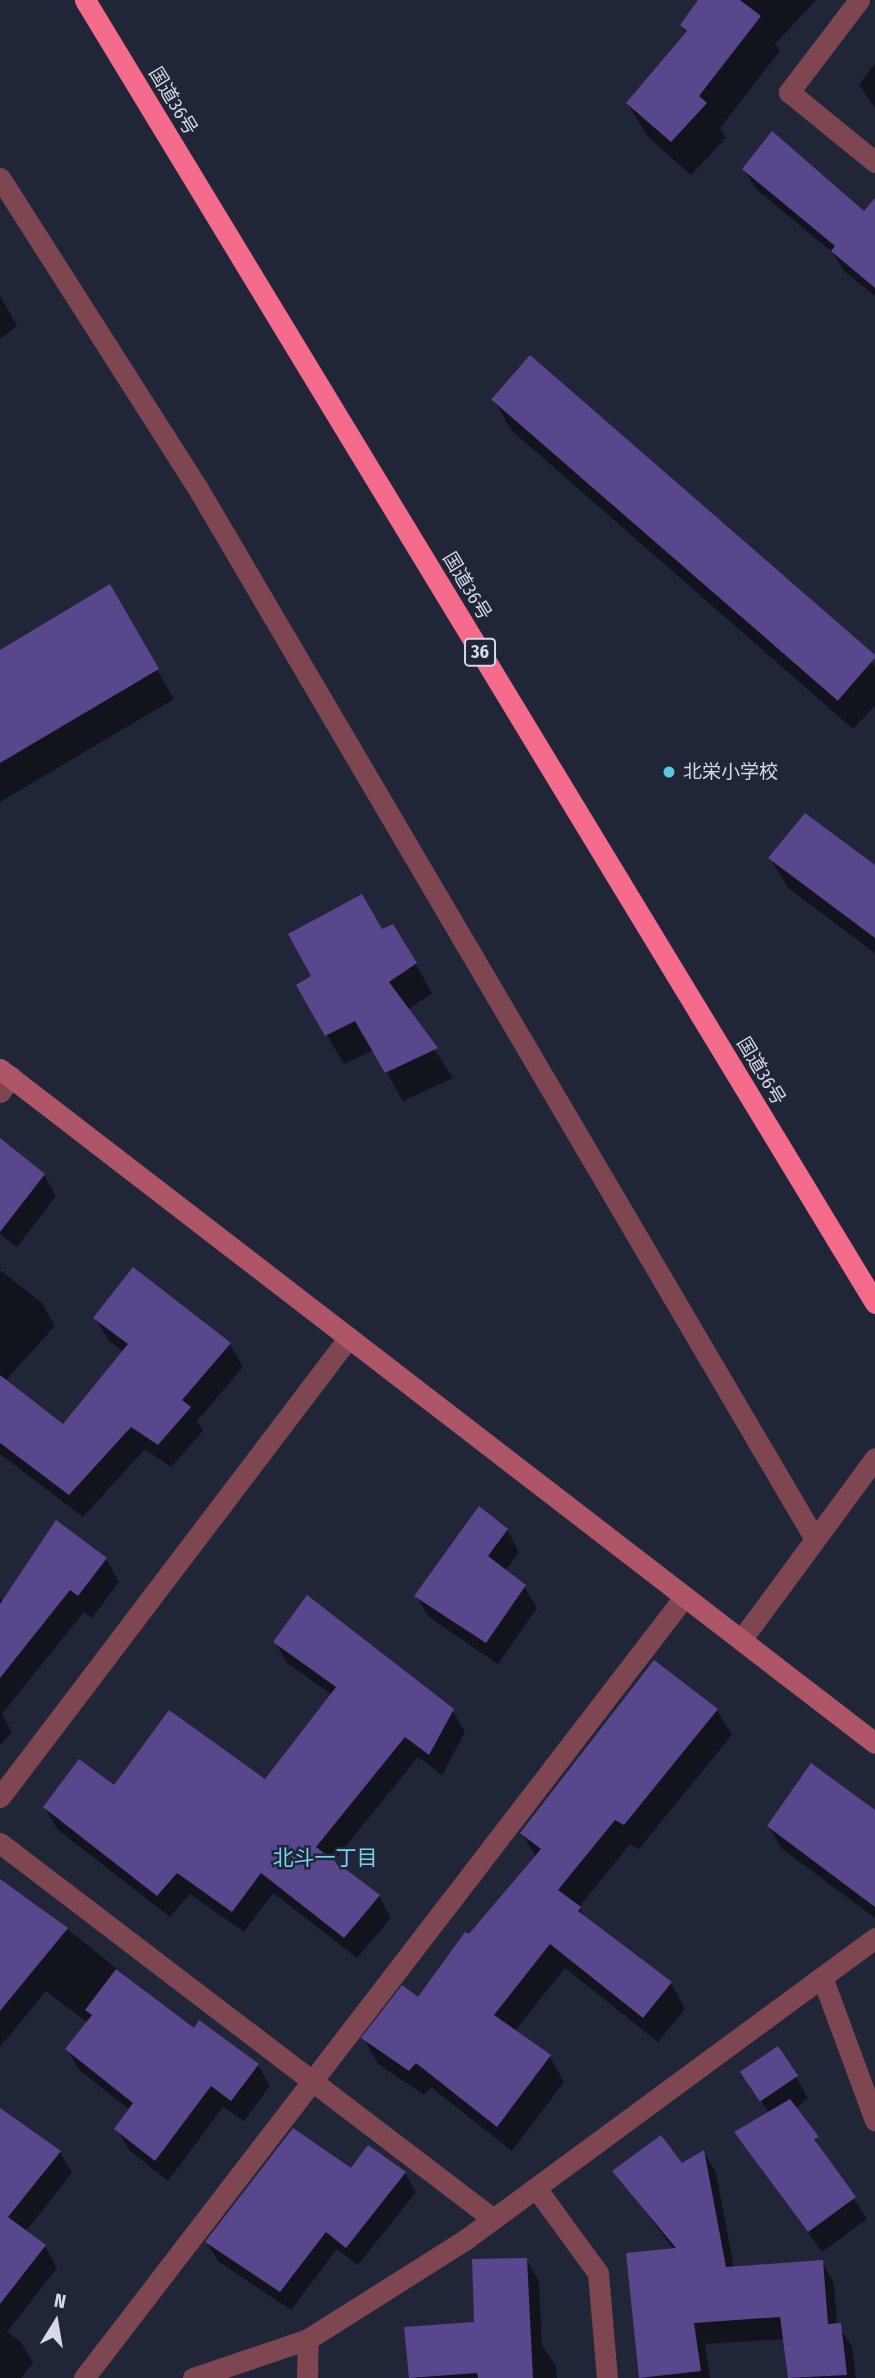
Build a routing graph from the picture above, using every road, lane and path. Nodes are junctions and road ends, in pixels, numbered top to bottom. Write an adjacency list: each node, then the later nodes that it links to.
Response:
1 (85, 0): 6 (highway, 国道36号 / 36)
2 (859, 0): 3 (street)
3 (875, 162)
4 (0, 178): 9 (street)
5 (4, 1079): 7 (street)
6 (875, 1303)
7 (349, 1337): 10 (street); 13 (street)
8 (875, 1458): 9 (street)
9 (815, 1539): 11 (street)
10 (685, 1596): 11 (street); 17 (street)
11 (741, 1640): 12 (street)
12 (875, 1743)
13 (0, 1797)
14 (0, 1843): 17 (street)
15 (875, 1938): 16 (street)
16 (822, 1977): 18 (street); 19 (street)
17 (310, 2081): 20 (street); 22 (street)
18 (875, 2120)
19 (536, 2188): 20 (street); 25 (street)
20 (493, 2219): 21 (street)
21 (308, 2339): 23 (street); 24 (street)
22 (83, 2378)
23 (193, 2378)
24 (307, 2378)
25 (607, 2378)

